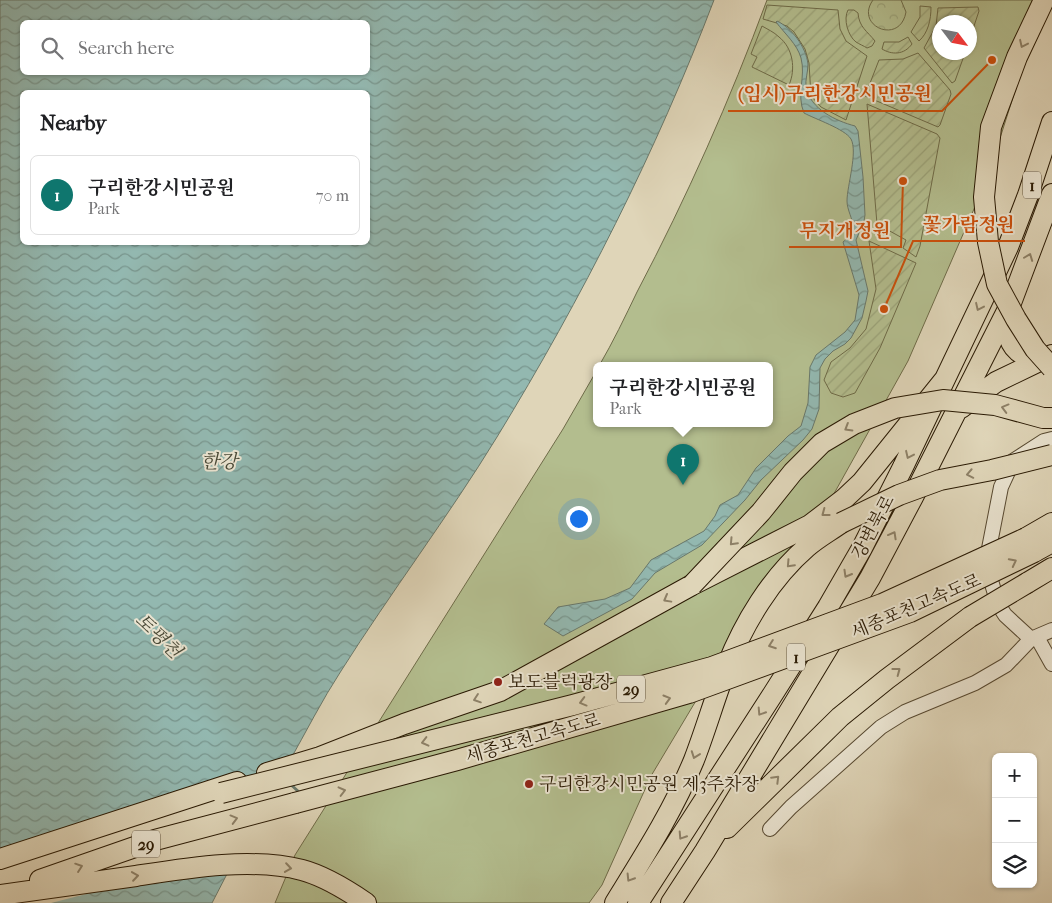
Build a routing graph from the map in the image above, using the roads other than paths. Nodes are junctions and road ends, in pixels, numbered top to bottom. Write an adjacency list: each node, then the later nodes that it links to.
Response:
1 (1044, 0): 5 (highway, one-way to 5, bridge)
2 (1052, 122): 6 (highway, 강변북로 / 1, one-way to 6)
3 (1052, 194): 4 (highway, 강변북로 / 1, one-way to 3)
4 (1011, 302): 5 (highway); 7 (highway, 강변북로 / 1)
5 (1050, 361): 7 (highway)
6 (945, 379): 15 (highway, one-way to 15); 25 (highway, 강변북로 / 1, one-way to 25)
7 (958, 411): 20 (highway, 강변북로 / 1, one-way to 7)
8 (1052, 418): 15 (highway, one-way to 15, bridge)
9 (1052, 439): 17 (street)
10 (1052, 455): 24 (highway, one-way to 24, bridge)
11 (1052, 523): 13 (highway, 세종포천고속도로 / 29)
12 (1052, 542): 13 (highway, 세종포천고속도로 / 29)
13 (1030, 545): 21 (highway, 세종포천고속도로 / 29, one-way to 21, bridge); 22 (highway, 세종포천고속도로 / 29, one-way to 13, bridge)
14 (1052, 568): 20 (highway, one-way to 14, bridge)
15 (692, 585): 21 (highway, one-way to 21)
16 (1052, 630): 17 (street)
17 (1031, 640): 18 (street); 19 (street)
18 (1052, 664)
19 (770, 829)
20 (705, 851): 26 (highway, 강변북로 / 1)
21 (0, 859)
22 (0, 895): 23 (highway, one-way to 23)
23 (366, 903)
24 (615, 903)
25 (638, 903)
26 (671, 903)

